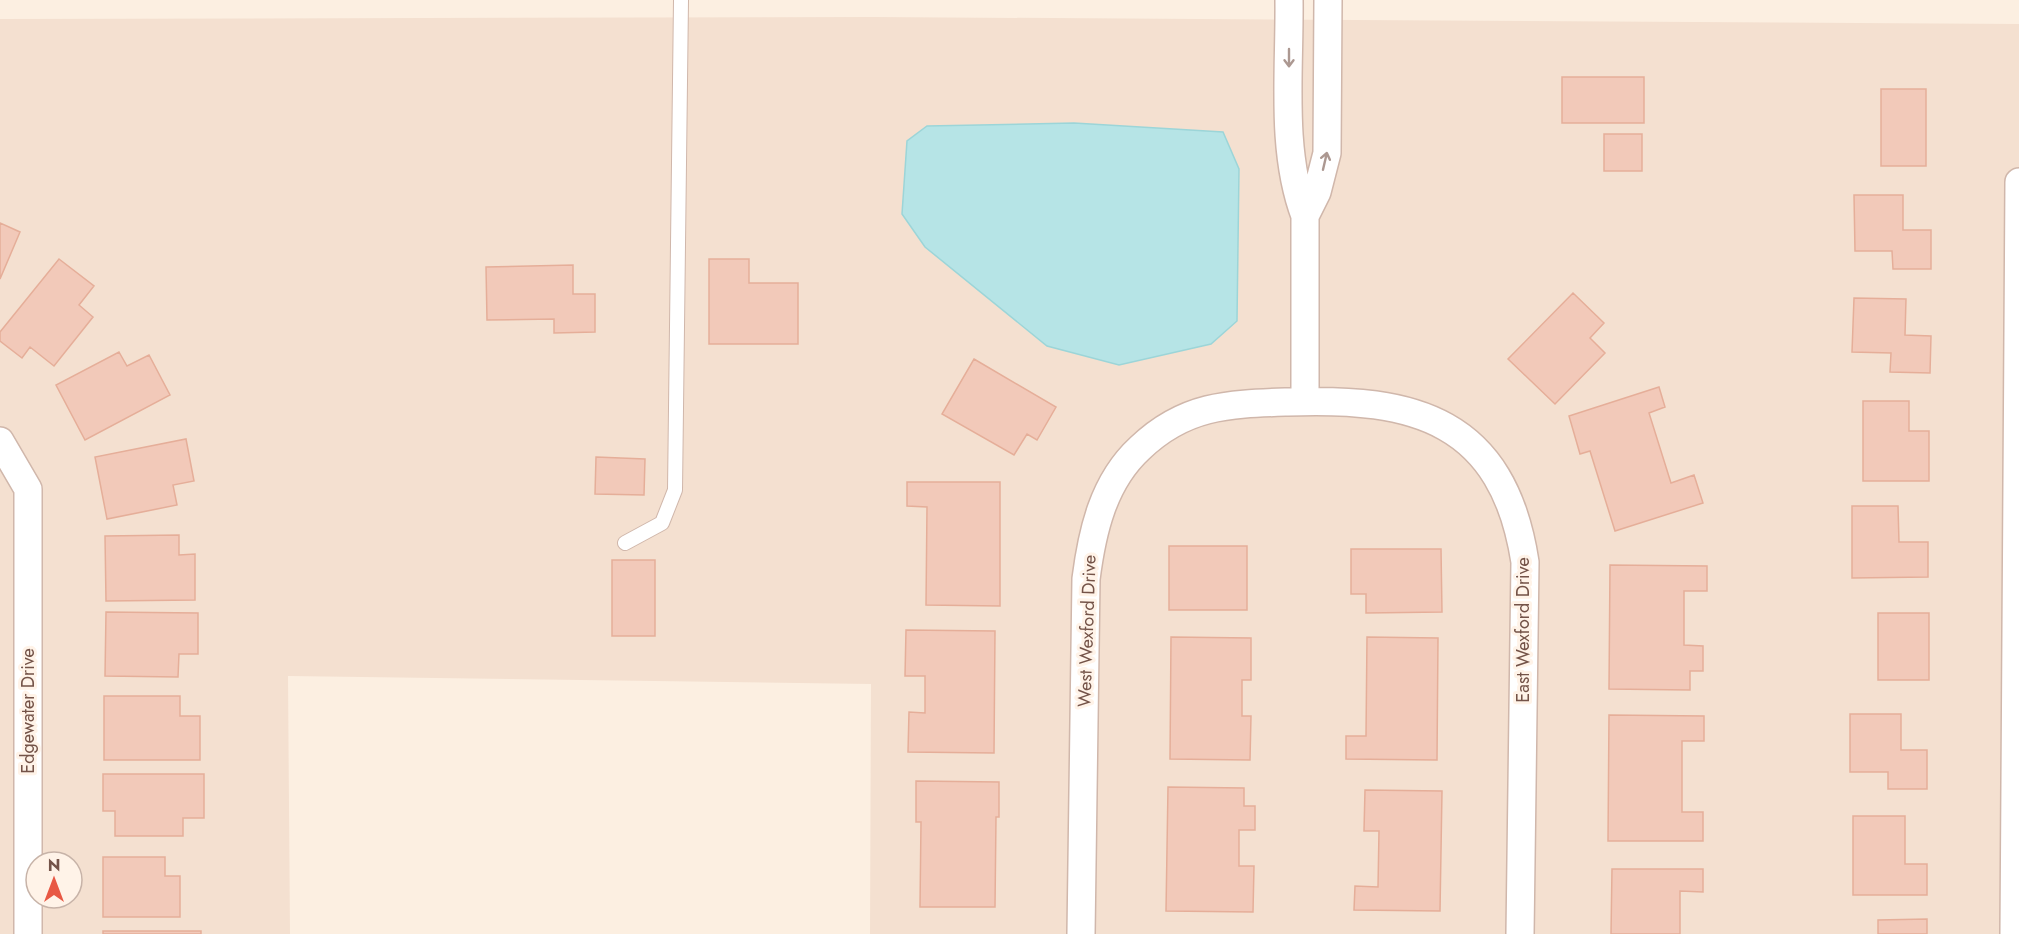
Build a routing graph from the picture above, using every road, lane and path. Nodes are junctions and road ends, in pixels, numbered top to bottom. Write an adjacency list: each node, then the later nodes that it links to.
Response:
1 (681, 0): 8 (lane)
2 (1289, 0): 5 (street, one-way to 5)
3 (1328, 0): 5 (street, one-way to 3)
4 (2019, 182): 12 (street)
5 (1305, 216): 6 (street)
6 (1305, 401): 10 (street, West Wexford Drive); 11 (street, East Wexford Drive)
7 (0, 441): 9 (street, Edgewater Drive)
8 (625, 543)
9 (28, 934)
10 (1081, 934)
11 (1520, 934)
12 (2014, 934)

